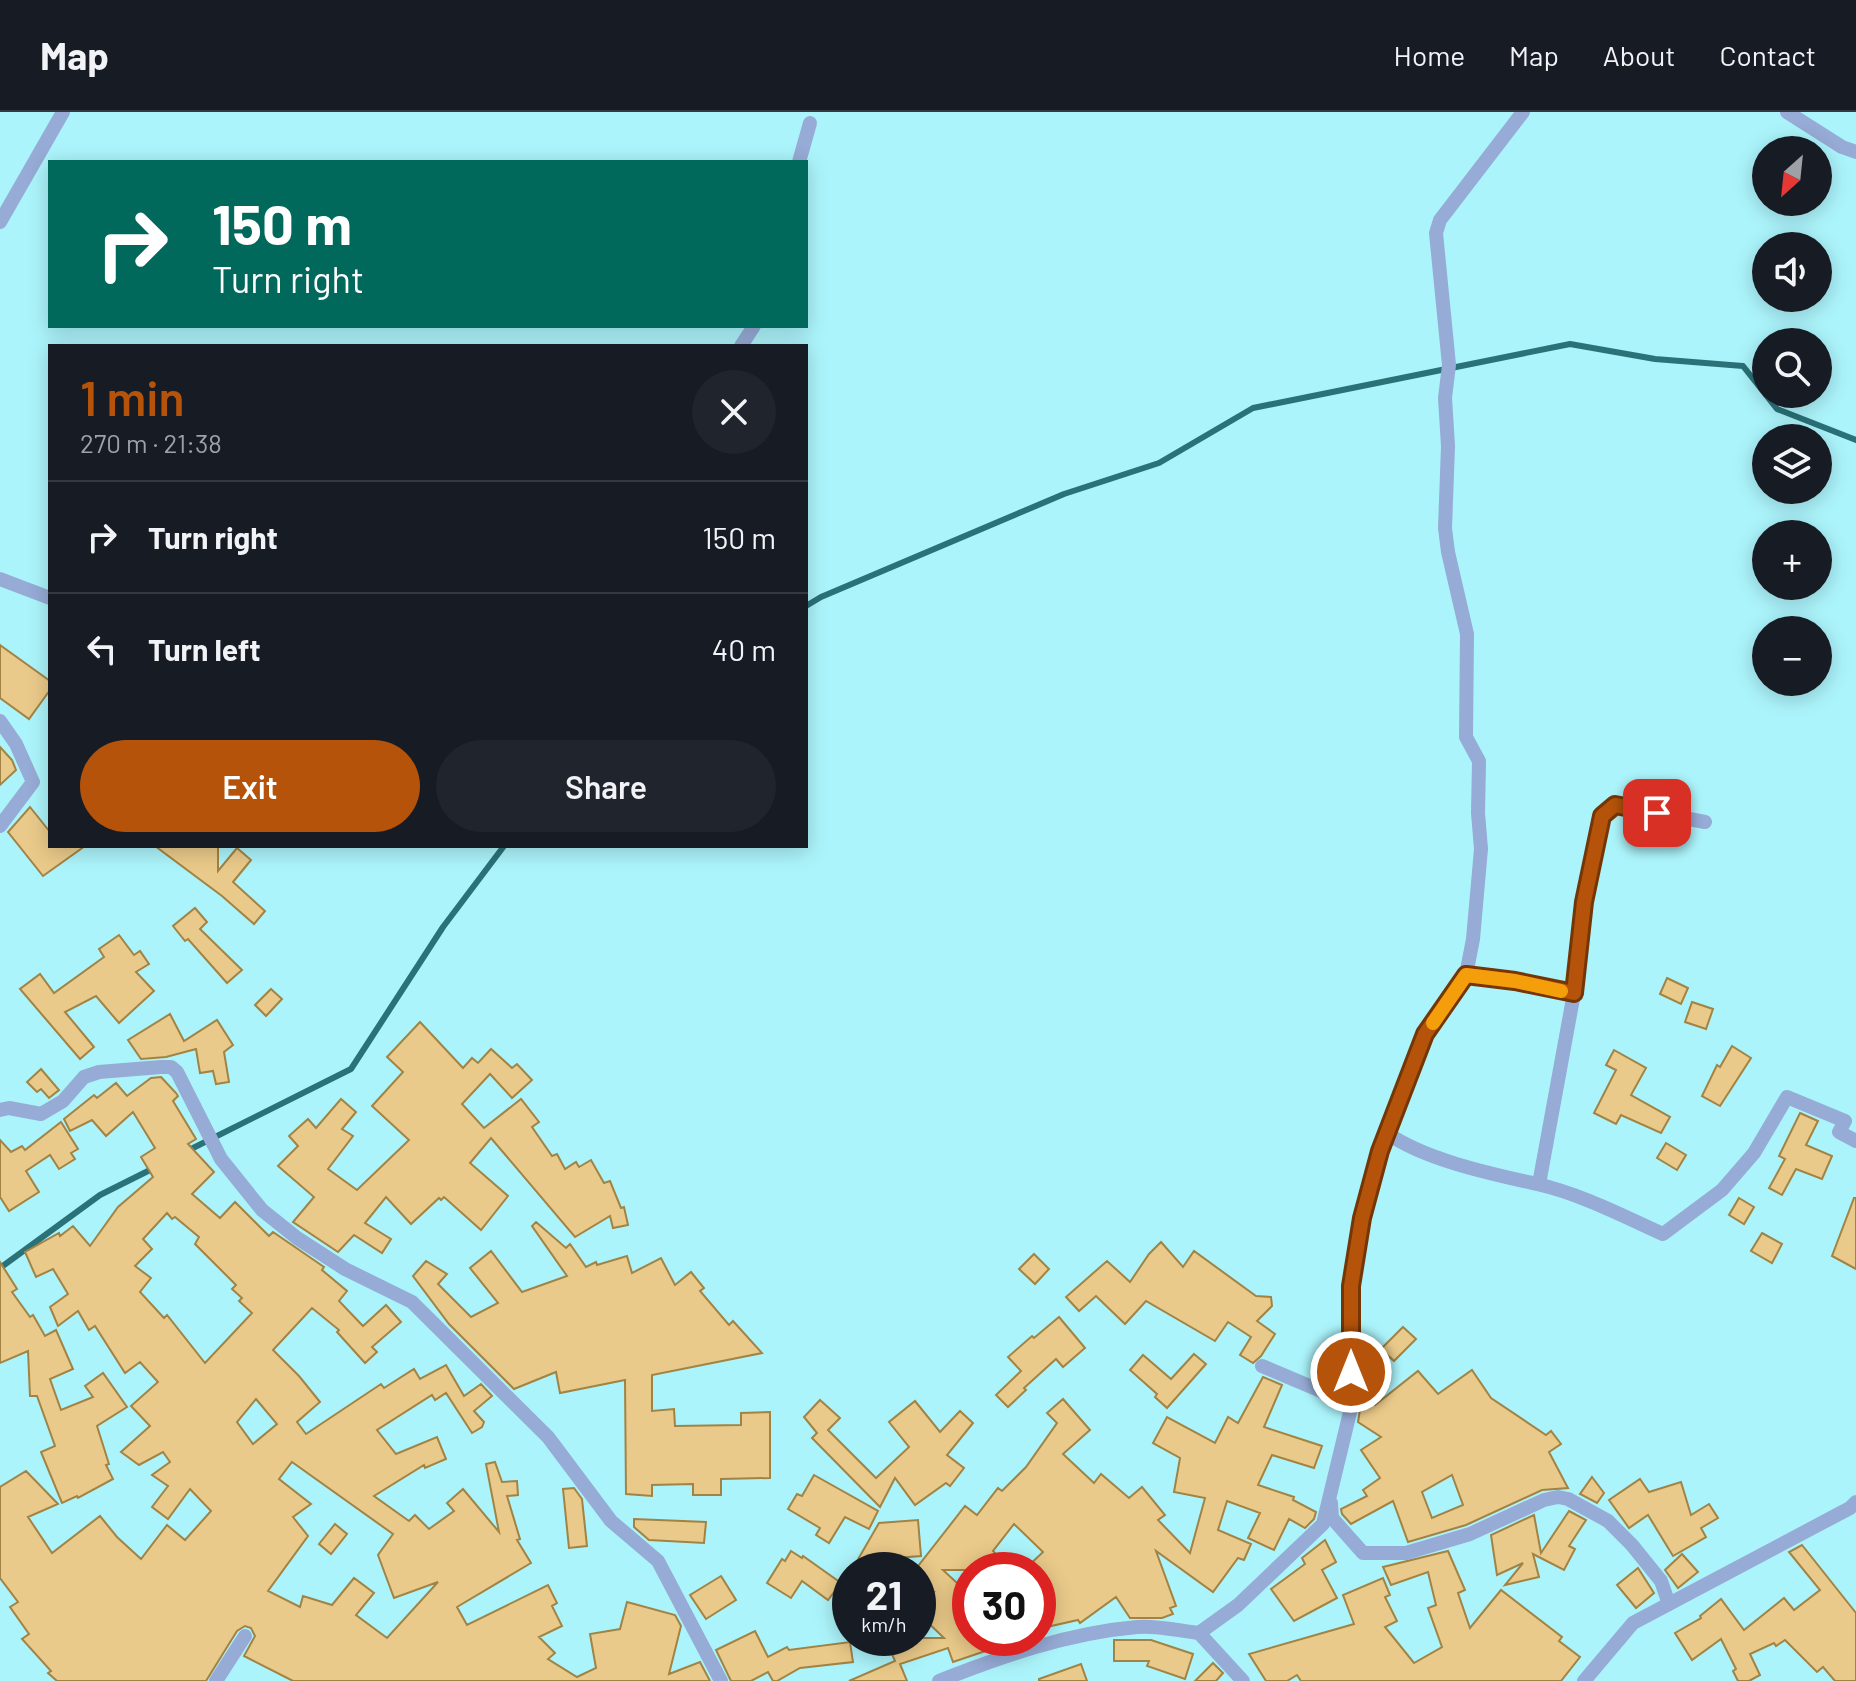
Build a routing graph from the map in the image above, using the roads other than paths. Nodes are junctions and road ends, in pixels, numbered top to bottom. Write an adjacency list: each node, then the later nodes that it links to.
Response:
1 (63, 112): 7 (street)
2 (1523, 112): 13 (street)
3 (1787, 112): 5 (street)
4 (810, 123): 6 (street)
5 (1856, 152)
6 (800, 160)
7 (0, 222)
8 (0, 579): 9 (street)
9 (48, 597)
10 (0, 721): 12 (street)
11 (1705, 822): 14 (street)
12 (0, 826)
13 (1466, 975): 14 (street); 16 (street)
14 (1574, 993): 18 (street)
15 (0, 1110): 27 (street)
16 (1387, 1133): 18 (street); 20 (street)
17 (1856, 1141): 18 (street)
18 (1539, 1184)
19 (1262, 1366): 20 (street)
20 (1352, 1404): 21 (street)
21 (1331, 1498): 23 (street); 24 (street)
22 (1856, 1502): 23 (street)
23 (1669, 1604): 30 (street)
24 (1199, 1633): 28 (street); 29 (street)
25 (245, 1636): 26 (street)
26 (216, 1681)
27 (721, 1681)
28 (939, 1681)
29 (1243, 1681)
30 (1584, 1681)

